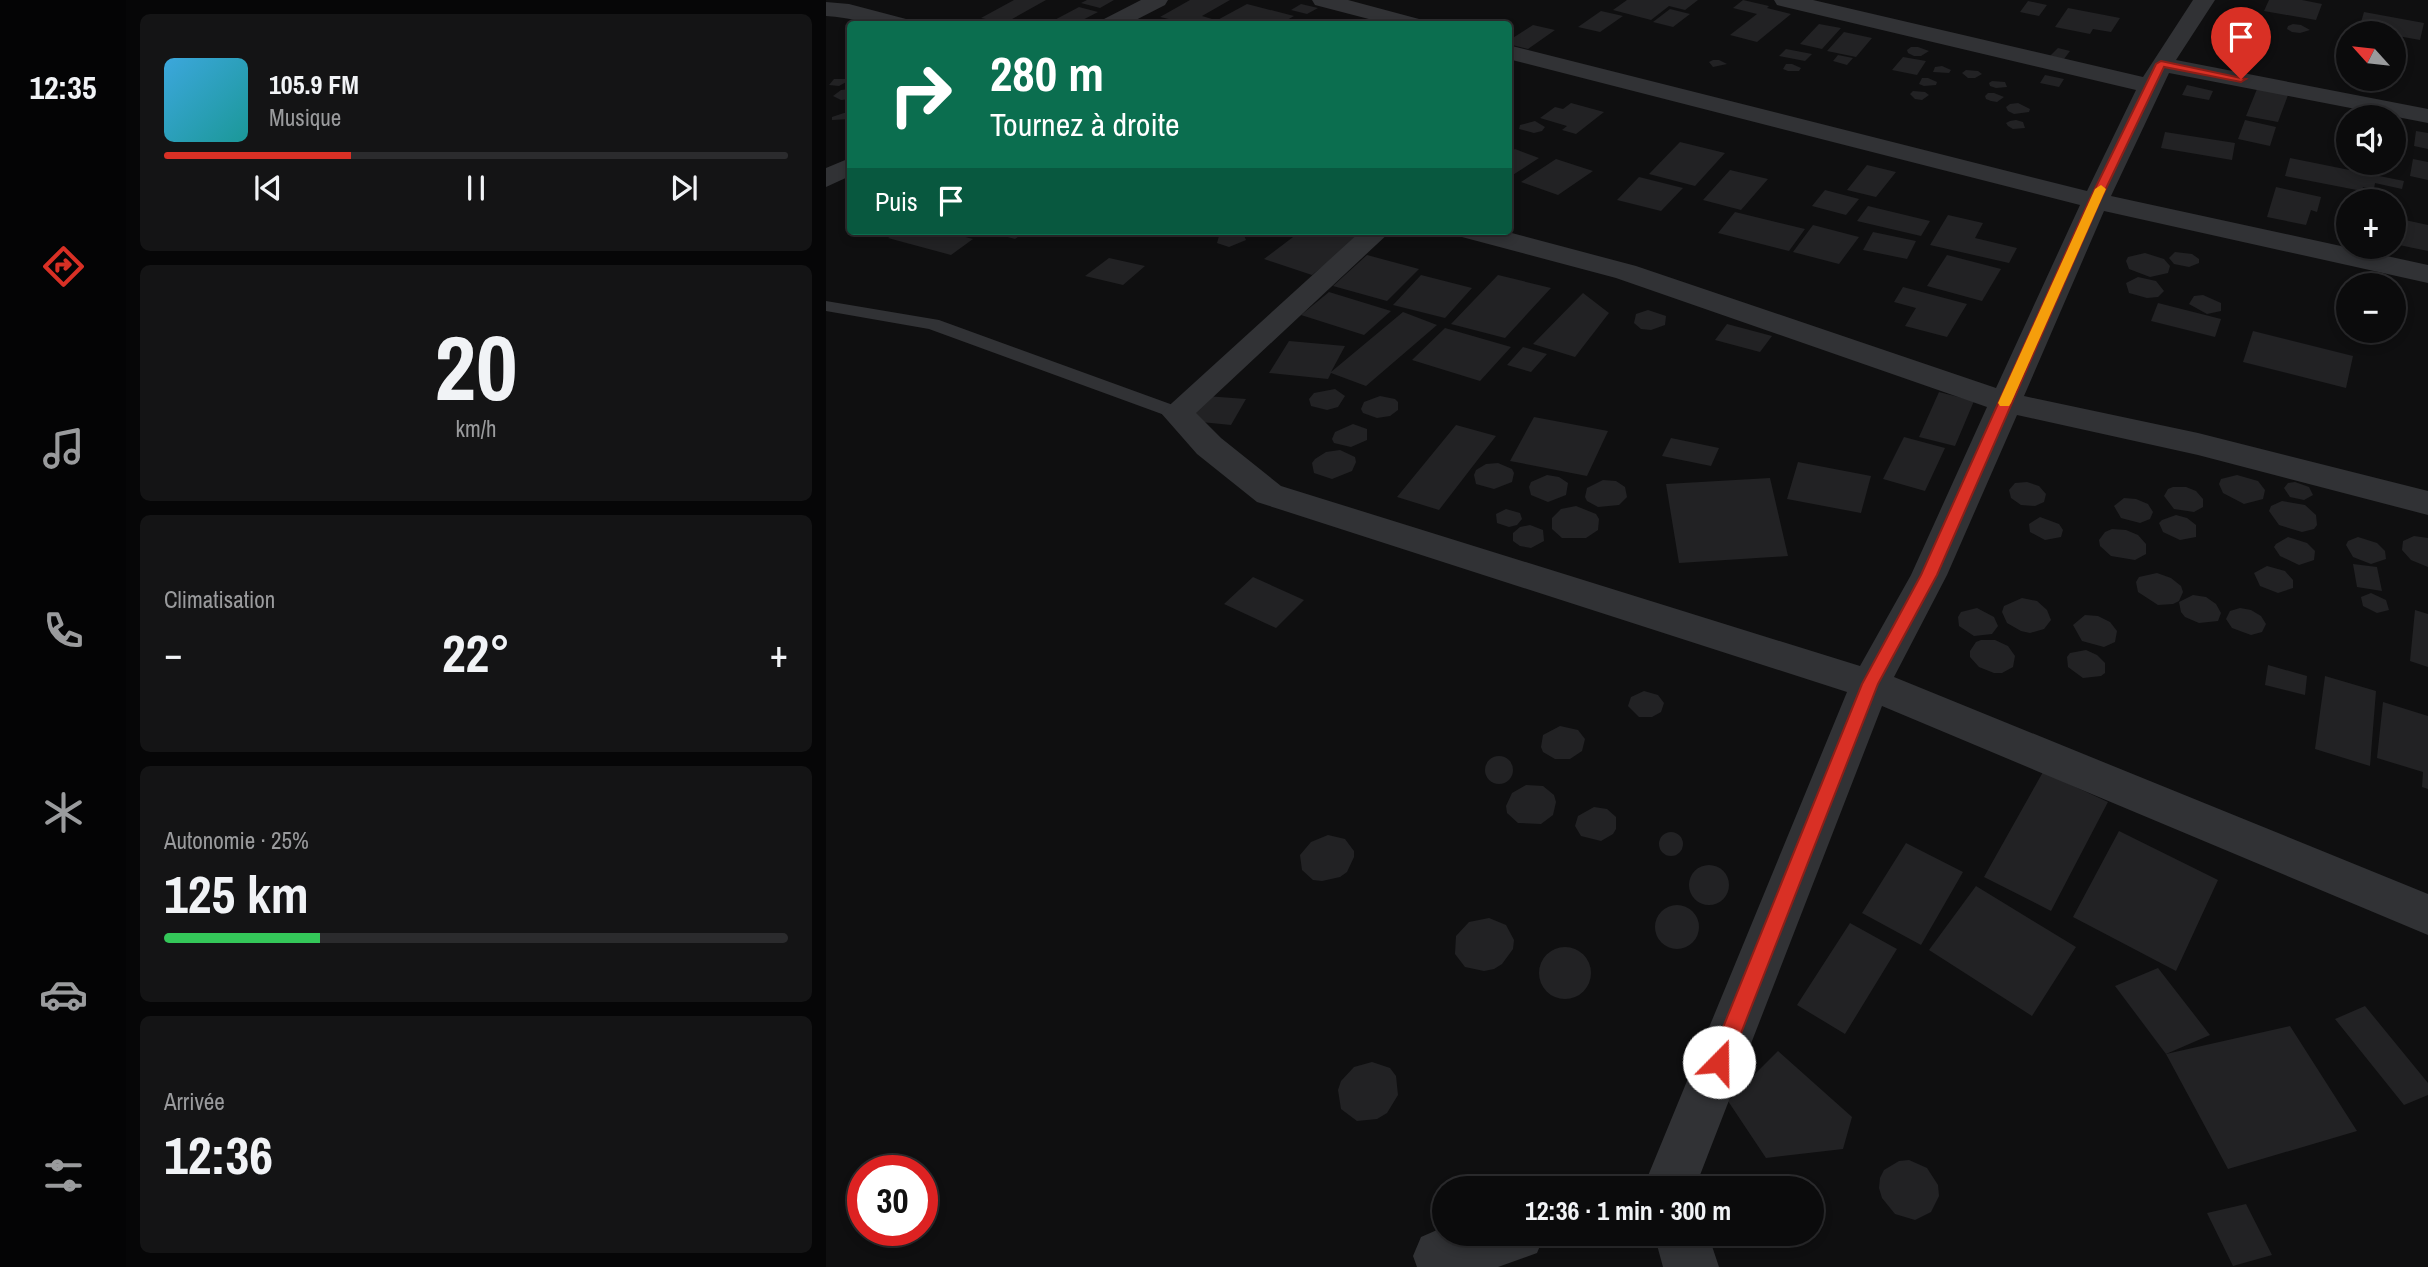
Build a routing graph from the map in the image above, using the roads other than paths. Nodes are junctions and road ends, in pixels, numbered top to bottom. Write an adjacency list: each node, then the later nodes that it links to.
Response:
1 (1157, 0): 8 (street)
2 (1323, 0): 9 (street)
3 (1785, 0): 11 (street)
4 (2204, 0): 11 (street)
5 (859, 6): 6 (street); 7 (street)
6 (826, 9)
7 (892, 21)
8 (1118, 21)
9 (1400, 21)
10 (1512, 53): 15 (street)
11 (2155, 75): 12 (street); 15 (street)
12 (2428, 116)
13 (847, 168): 14 (street)
14 (826, 179)
15 (2095, 201): 18 (street); 20 (street)
16 (1373, 235): 21 (street)
17 (1487, 235): 20 (street)
18 (2428, 274)
19 (826, 306): 21 (lane)
20 (2005, 402): 22 (street); 23 (street)
21 (1177, 413): 23 (street)
22 (2428, 503)
23 (1870, 684): 24 (street); 25 (street)
24 (2428, 915)
25 (1674, 1176)
26 (1475, 1246): 28 (street)
27 (1685, 1246): 29 (street)
28 (1440, 1256)
29 (1691, 1267)

